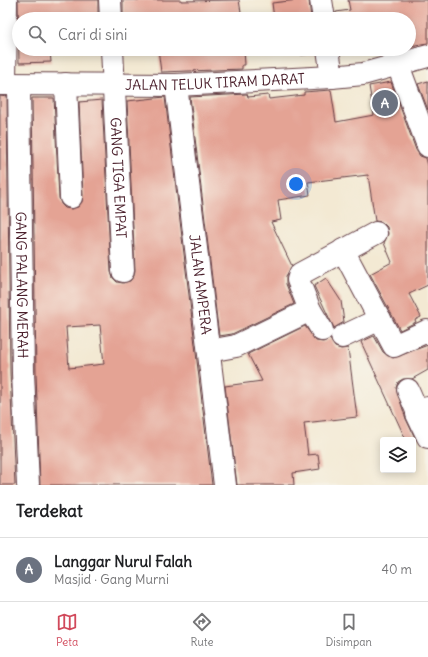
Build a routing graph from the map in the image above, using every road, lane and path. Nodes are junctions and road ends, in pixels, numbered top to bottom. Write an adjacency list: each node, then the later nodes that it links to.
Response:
1 (6, 0): 11 (street, GANG PALANG MERAH)
2 (110, 0): 4 (street)
3 (321, 0): 5 (street)
4 (111, 12)
5 (323, 12)
6 (112, 56): 14 (street, GANG TIGA EMPAT)
7 (329, 56): 10 (street)
8 (428, 56): 9 (street, JALAN TELUK TIRAM DARAT)
9 (398, 65): 10 (street, JALAN TELUK TIRAM DARAT); 15 (street)
10 (332, 77): 13 (street, JALAN TELUK TIRAM DARAT)
11 (8, 84): 12 (street, JALAN TELUK TIRAM DARAT); 29 (street, GANG PALANG MERAH)
12 (66, 84): 14 (street, JALAN TELUK TIRAM DARAT); 16 (street)
13 (176, 85): 14 (street, JALAN TELUK TIRAM DARAT); 25 (street, JALAN AMPERA)
14 (113, 86): 19 (street, GANG TIGA EMPAT)
15 (428, 146)
16 (71, 197)
17 (376, 233): 18 (street)
18 (343, 250): 20 (street); 21 (street)
19 (123, 271)
20 (310, 310): 22 (street); 25 (street)
21 (380, 319): 23 (street); 24 (street)
22 (322, 330)
23 (428, 333)
24 (342, 337)
25 (209, 351): 30 (street, JALAN AMPERA)
26 (408, 390): 27 (street)
27 (423, 411): 28 (street)
28 (428, 437)
29 (28, 485)
30 (225, 485)

